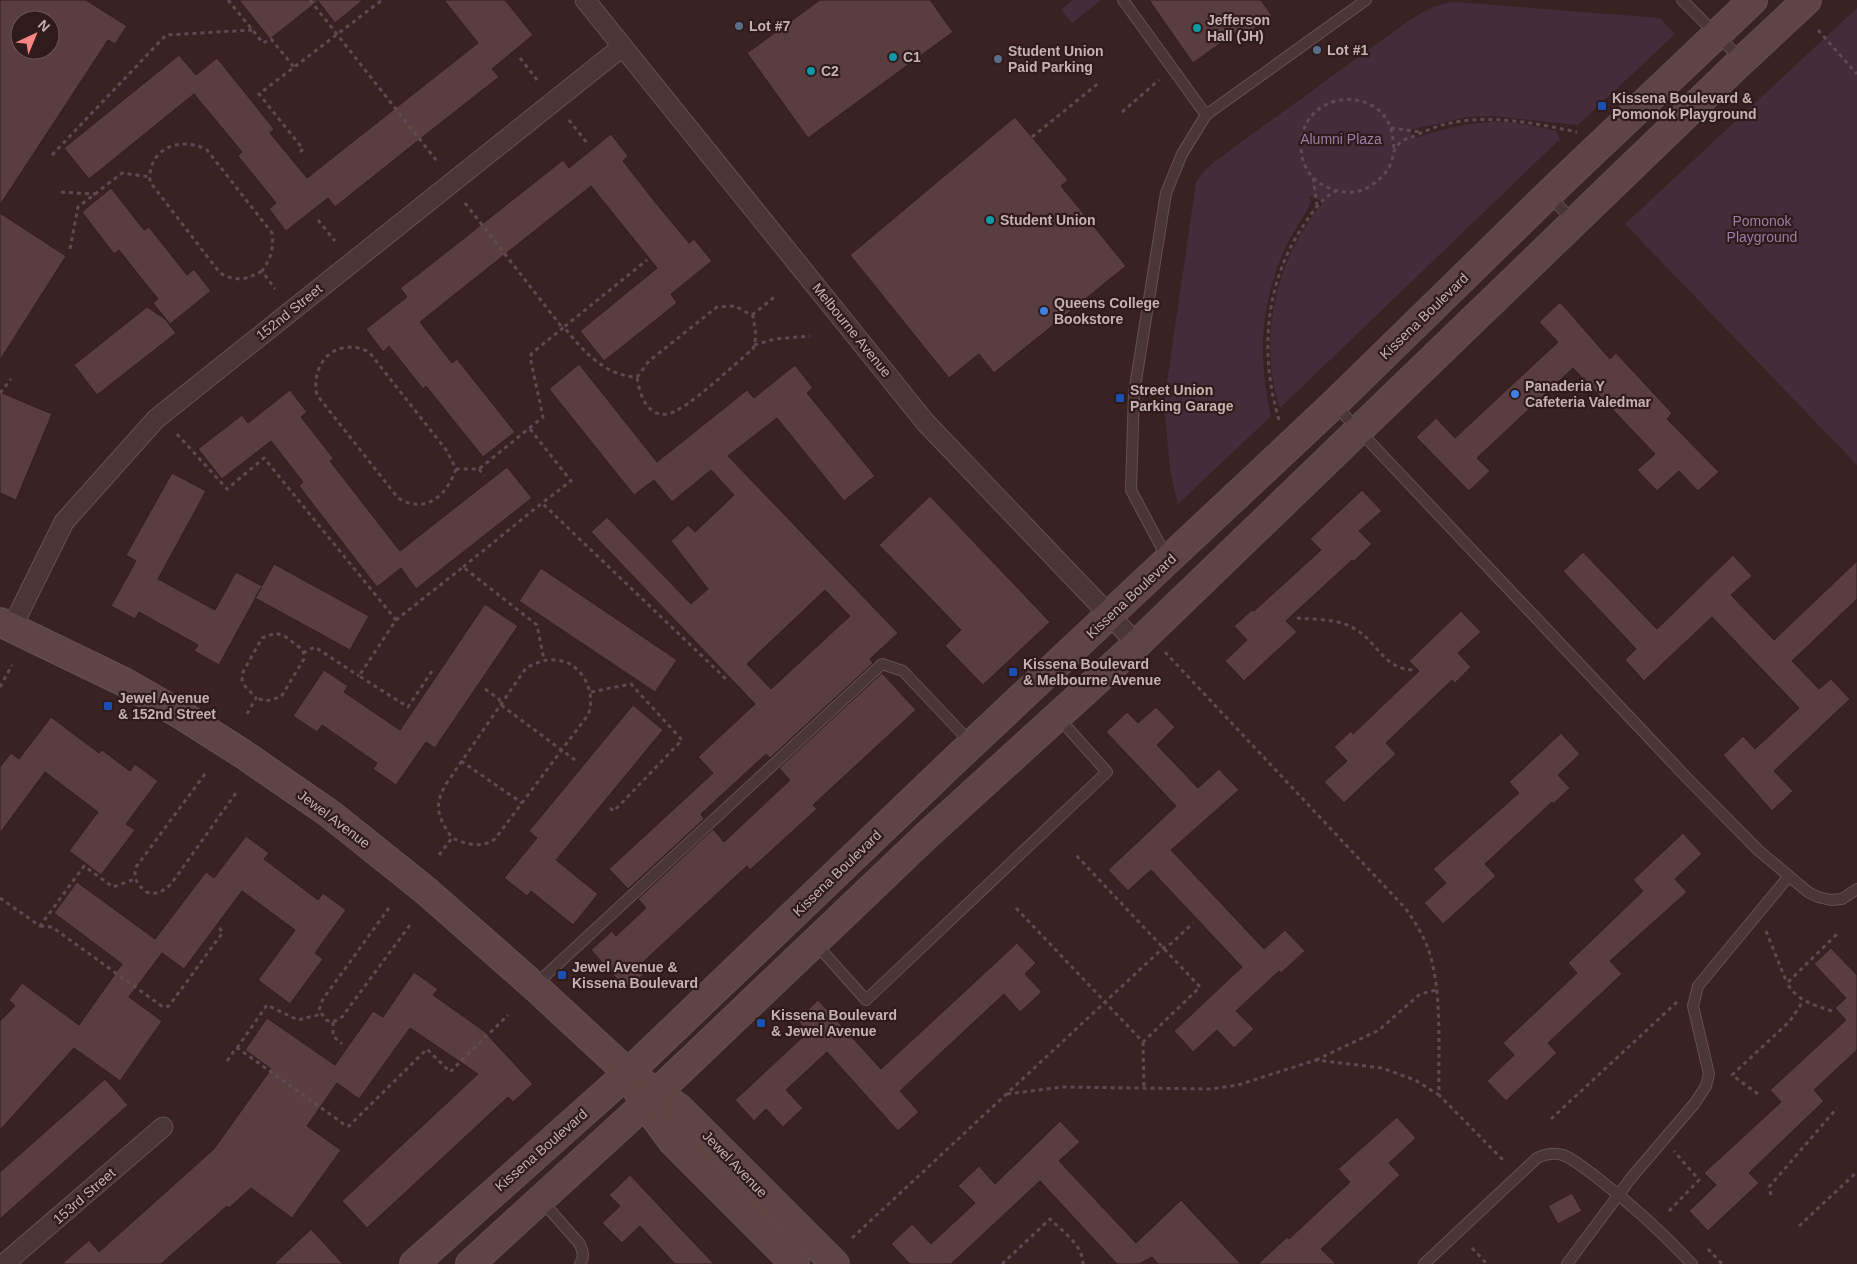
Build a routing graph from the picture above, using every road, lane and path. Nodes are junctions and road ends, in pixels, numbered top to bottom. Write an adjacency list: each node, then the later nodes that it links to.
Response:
1 (228, 0): 10 (path)
2 (310, 0): 12 (path)
3 (382, 0): 12 (path)
4 (585, 0): 14 (street, Melbourne Avenue)
5 (1123, 0): 23 (lane)
6 (1366, 0): 23 (lane)
7 (1682, 0): 13 (lane)
8 (1753, 0): 13 (main road, Kissena Boulevard)
9 (1807, 0): 16 (main road)
10 (252, 30): 17 (path); 32 (path)
11 (1818, 30): 18 (path)
12 (337, 36): 17 (path); 33 (path)
13 (1716, 37): 16 (lane); 39 (main road, Kissena Boulevard)
14 (622, 47): 68 (street, Melbourne Avenue); 71 (street, 152nd Street)
15 (520, 58): 19 (path)
16 (1742, 60): 43 (main road)
17 (294, 67): 31 (path)
18 (1857, 74)
19 (537, 80)
20 (1100, 82): 28 (path)
21 (1154, 85): 22 (path)
22 (1122, 112)
23 (1206, 116): 66 (lane)
24 (569, 120): 29 (path)
25 (1391, 128): 26 (path); 30 (path); 35 (path)
26 (1423, 131): 27 (path); 30 (path)
27 (1578, 132)
28 (1032, 137)
29 (587, 143)
30 (1394, 148): 36 (path)
31 (300, 152)
32 (52, 155)
33 (436, 160)
34 (150, 177): 38 (path); 47 (path); 47 (path)
35 (1313, 178): 36 (path); 41 (path)
36 (1336, 191): 41 (path)
37 (61, 192): 38 (path)
38 (95, 194): 45 (path)
39 (1549, 194): 43 (lane); 57 (main road, Kissena Boulevard)
40 (465, 203): 51 (path)
41 (1317, 206): 58 (path)
42 (318, 220): 44 (path)
43 (1574, 222): 60 (main road)
44 (335, 241)
45 (70, 249)
46 (647, 260): 51 (path)
47 (262, 271): 48 (path)
48 (276, 288)
49 (777, 295): 50 (path)
50 (752, 315): 53 (path); 54 (path)
51 (564, 327): 54 (path); 59 (path)
52 (810, 336): 53 (path)
53 (754, 345): 54 (path)
54 (637, 376)
55 (10, 379): 56 (path)
56 (0, 393)
57 (1334, 404): 60 (lane); 66 (main road, Kissena Boulevard)
58 (1279, 420)
59 (530, 429): 62 (path); 65 (path)
60 (1358, 430): 72 (main road); 99 (lane)
61 (177, 434): 70 (path)
62 (479, 468): 63 (path); 64 (path)
63 (456, 469): 63 (path)
64 (484, 476)
65 (542, 503): 67 (path); 80 (path)
66 (1168, 561): 68 (main road, Kissena Boulevard)
67 (463, 567): 70 (path); 75 (path)
68 (1110, 617): 72 (street, Melbourne Avenue); 88 (main road, Kissena Boulevard)
69 (1297, 618): 77 (path)
70 (396, 620): 79 (path)
71 (6, 624): 114 (main road, Jewel Avenue)
72 (1137, 644): 87 (main road)
73 (1163, 650): 116 (path)
74 (303, 652): 79 (path); 84 (path); 84 (path)
75 (544, 660): 83 (path); 85 (path)
76 (12, 666): 81 (path)
77 (1414, 670)
78 (432, 671): 79 (path)
79 (359, 676)
80 (727, 680)
81 (0, 687)
82 (485, 689): 85 (path)
83 (591, 692): 89 (path); 95 (path)
84 (256, 698): 86 (path)
85 (501, 705): 89 (path); 91 (path)
86 (246, 714)
87 (1058, 716): 111 (main road); 111 (lane)
88 (972, 744): 114 (lane); 128 (main road, Kissena Boulevard)
89 (563, 750): 90 (path); 94 (path)
90 (575, 760)
91 (462, 761): 94 (path); 96 (path)
92 (205, 774): 100 (path)
93 (236, 793): 100 (path)
94 (522, 803): 96 (path)
95 (607, 806)
96 (452, 838): 98 (path)
97 (1074, 853): 112 (path)
98 (439, 855)
99 (1788, 876): 101 (lane); 105 (lane)
100 (135, 879): 108 (path)
101 (1857, 889)
102 (0, 898): 108 (path)
103 (389, 908): 120 (path)
104 (1016, 908): 118 (path)
105 (1758, 913): 113 (path); 115 (lane)
106 (1193, 924): 112 (path)
107 (410, 925): 122 (path)
108 (40, 926): 109 (path)
109 (219, 928)
110 (1837, 934): 113 (path)
111 (815, 943): 133 (main road)
112 (1163, 948): 118 (path); 123 (path)
113 (1787, 984): 117 (path)
114 (534, 986): 128 (main road, Jewel Avenue)
115 (1698, 986): 135 (path); 137 (lane)
116 (1436, 990): 126 (path); 132 (path)
117 (1803, 1001): 119 (path); 131 (path)
118 (1105, 1002): 123 (path); 130 (path)
119 (1832, 1011)
120 (322, 1014): 122 (path); 125 (path)
121 (508, 1015): 125 (path)
122 (333, 1022): 124 (path)
123 (1142, 1042): 129 (path)
124 (342, 1044)
125 (237, 1048): 127 (path)
126 (1316, 1060): 129 (path); 132 (path)
127 (227, 1061)
128 (628, 1073): 133 (main road, Jewel Avenue); 149 (main road, Kissena Boulevard)
129 (1144, 1089): 130 (path)
130 (1007, 1094): 145 (path)
131 (1758, 1094)
132 (1439, 1095): 138 (path)
133 (651, 1098): 142 (main road); 152 (main road, Jewel Avenue); 153 (main road, Jewel Avenue)
134 (1837, 1108): 141 (path)
135 (1551, 1119)
136 (163, 1128): 148 (street, 153rd Street)
137 (1664, 1140): 140 (lane); 143 (path)
138 (1505, 1162)
139 (1857, 1172): 144 (path)
140 (1619, 1194): 156 (lane); 158 (lane); 159 (lane)
141 (1771, 1195)
142 (540, 1200): 150 (main road); 151 (lane)
143 (1669, 1211)
144 (1799, 1226)
145 (852, 1238)
146 (1472, 1248): 157 (path)
147 (1708, 1248): 160 (path)
148 (4, 1264)
149 (414, 1264)
150 (470, 1264)
151 (580, 1264)
152 (795, 1264)
153 (835, 1264)
154 (1002, 1264): 155 (path)
155 (1083, 1264)
156 (1424, 1264)
157 (1487, 1264)
158 (1567, 1264)
159 (1692, 1264)
160 (1722, 1264)

